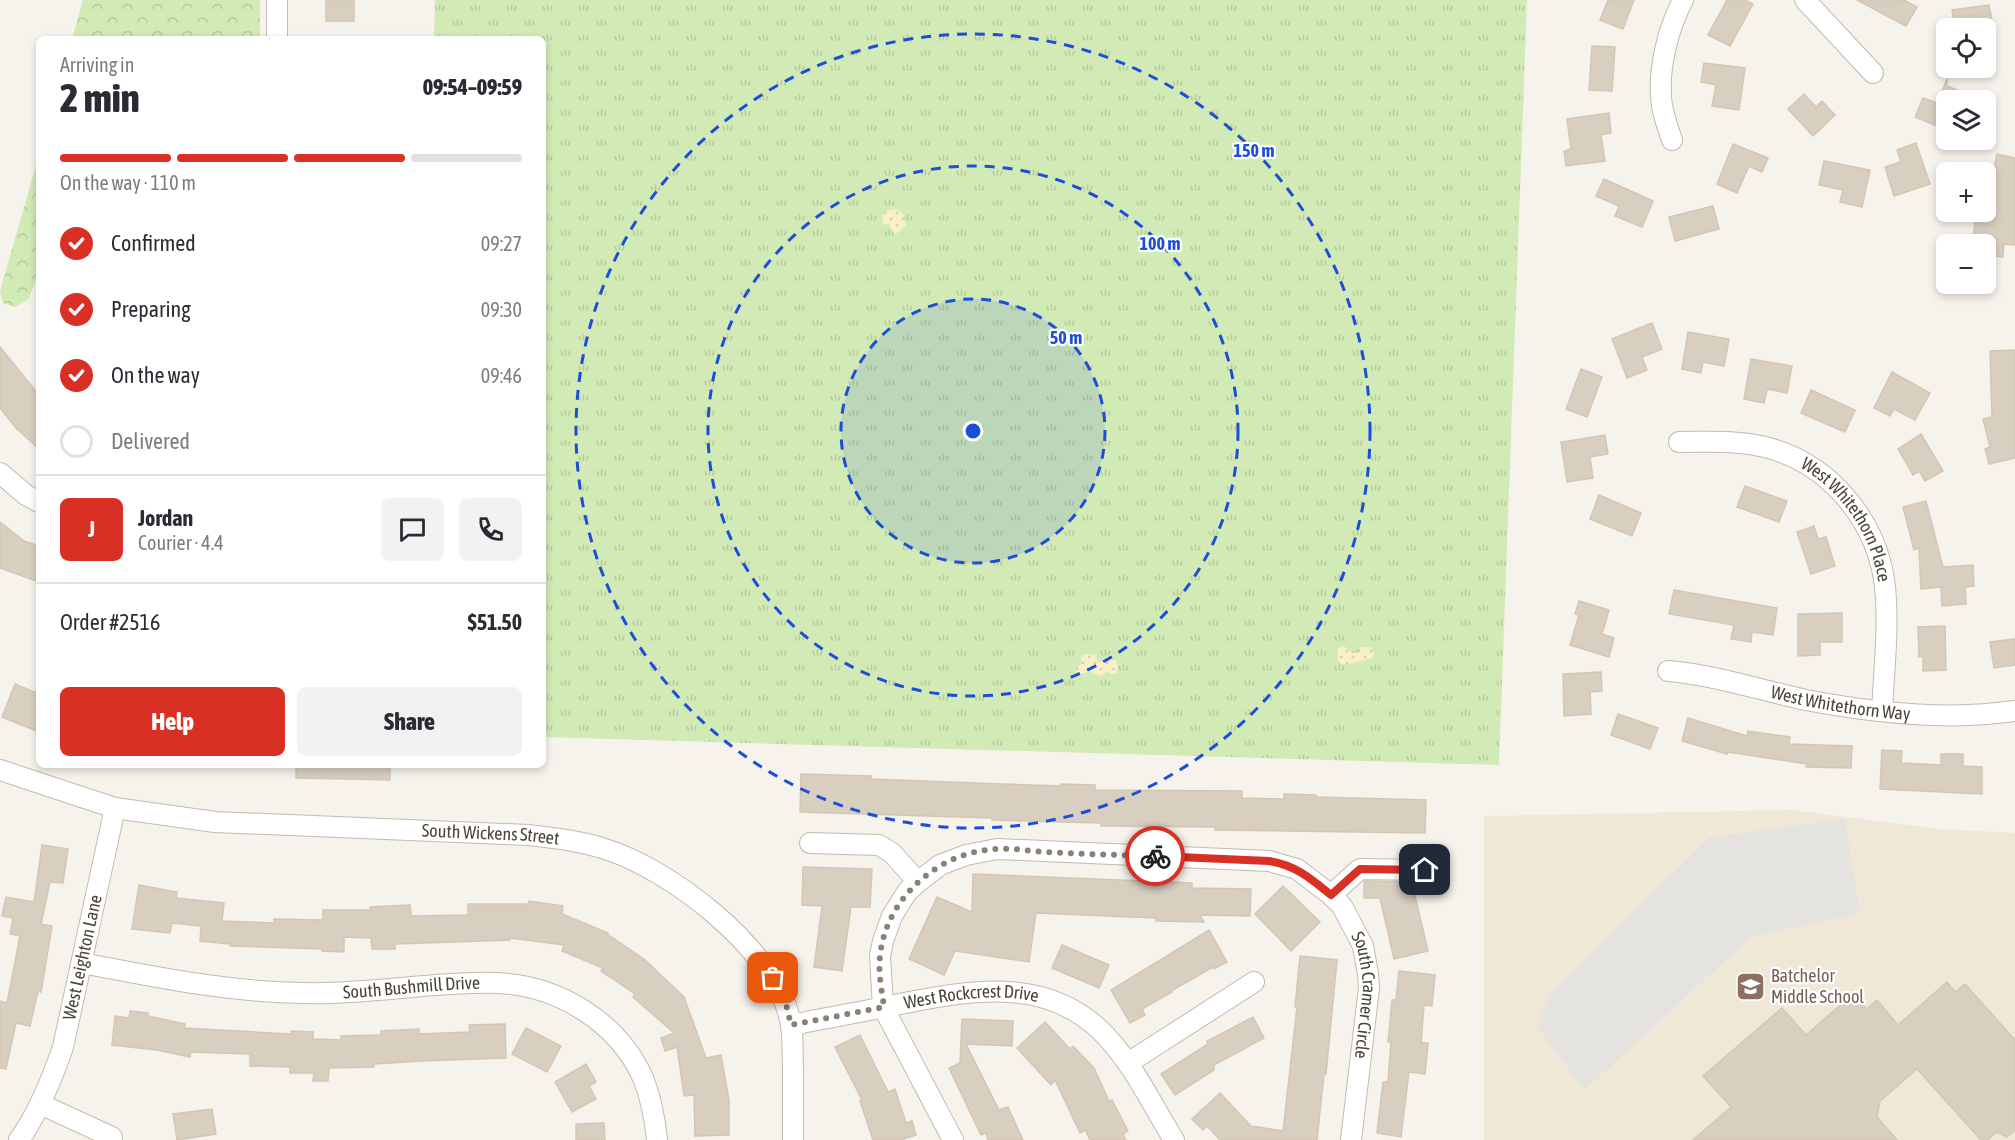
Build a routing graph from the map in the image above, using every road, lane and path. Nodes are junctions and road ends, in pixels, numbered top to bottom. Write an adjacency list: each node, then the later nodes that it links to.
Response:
1 (277, 0): 4 (street)
2 (1683, 0): 6 (street)
3 (1805, 0): 5 (street)
4 (277, 36)
5 (1873, 73)
6 (1672, 140)
7 (1679, 442): 11 (street, West Whitethorn Place)
8 (0, 473): 9 (street)
9 (36, 500)
10 (1668, 671): 11 (street, West Whitethorn Way)
11 (1882, 711): 12 (street, West Whitethorn Way)
12 (2015, 711)
13 (0, 770): 14 (street, South Wickens Street)
14 (115, 808): 19 (street, West Leighton Lane); 22 (street, South Wickens Street)
15 (810, 843): 17 (street)
16 (1425, 870): 18 (street)
17 (918, 882): 18 (street, South Cramer Circle); 21 (street, South Cramer Circle)
18 (1331, 895): 31 (street, South Cramer Circle)
19 (82, 963): 24 (street, West Leighton Lane); 27 (street, South Bushmill Drive)
20 (1254, 982): 23 (street)
21 (884, 1007): 22 (street, West Rockcrest Drive); 23 (street, West Rockcrest Drive); 29 (street, South Cramer Circle)
22 (791, 1025): 28 (street, South Wickens Street)
23 (1128, 1063): 30 (street, West Rockcrest Drive)
24 (40, 1104): 25 (street); 26 (street, West Leighton Lane)
25 (112, 1137)
26 (19, 1140)
27 (657, 1140)
28 (793, 1140)
29 (953, 1140)
30 (1174, 1140)
31 (1351, 1140)

